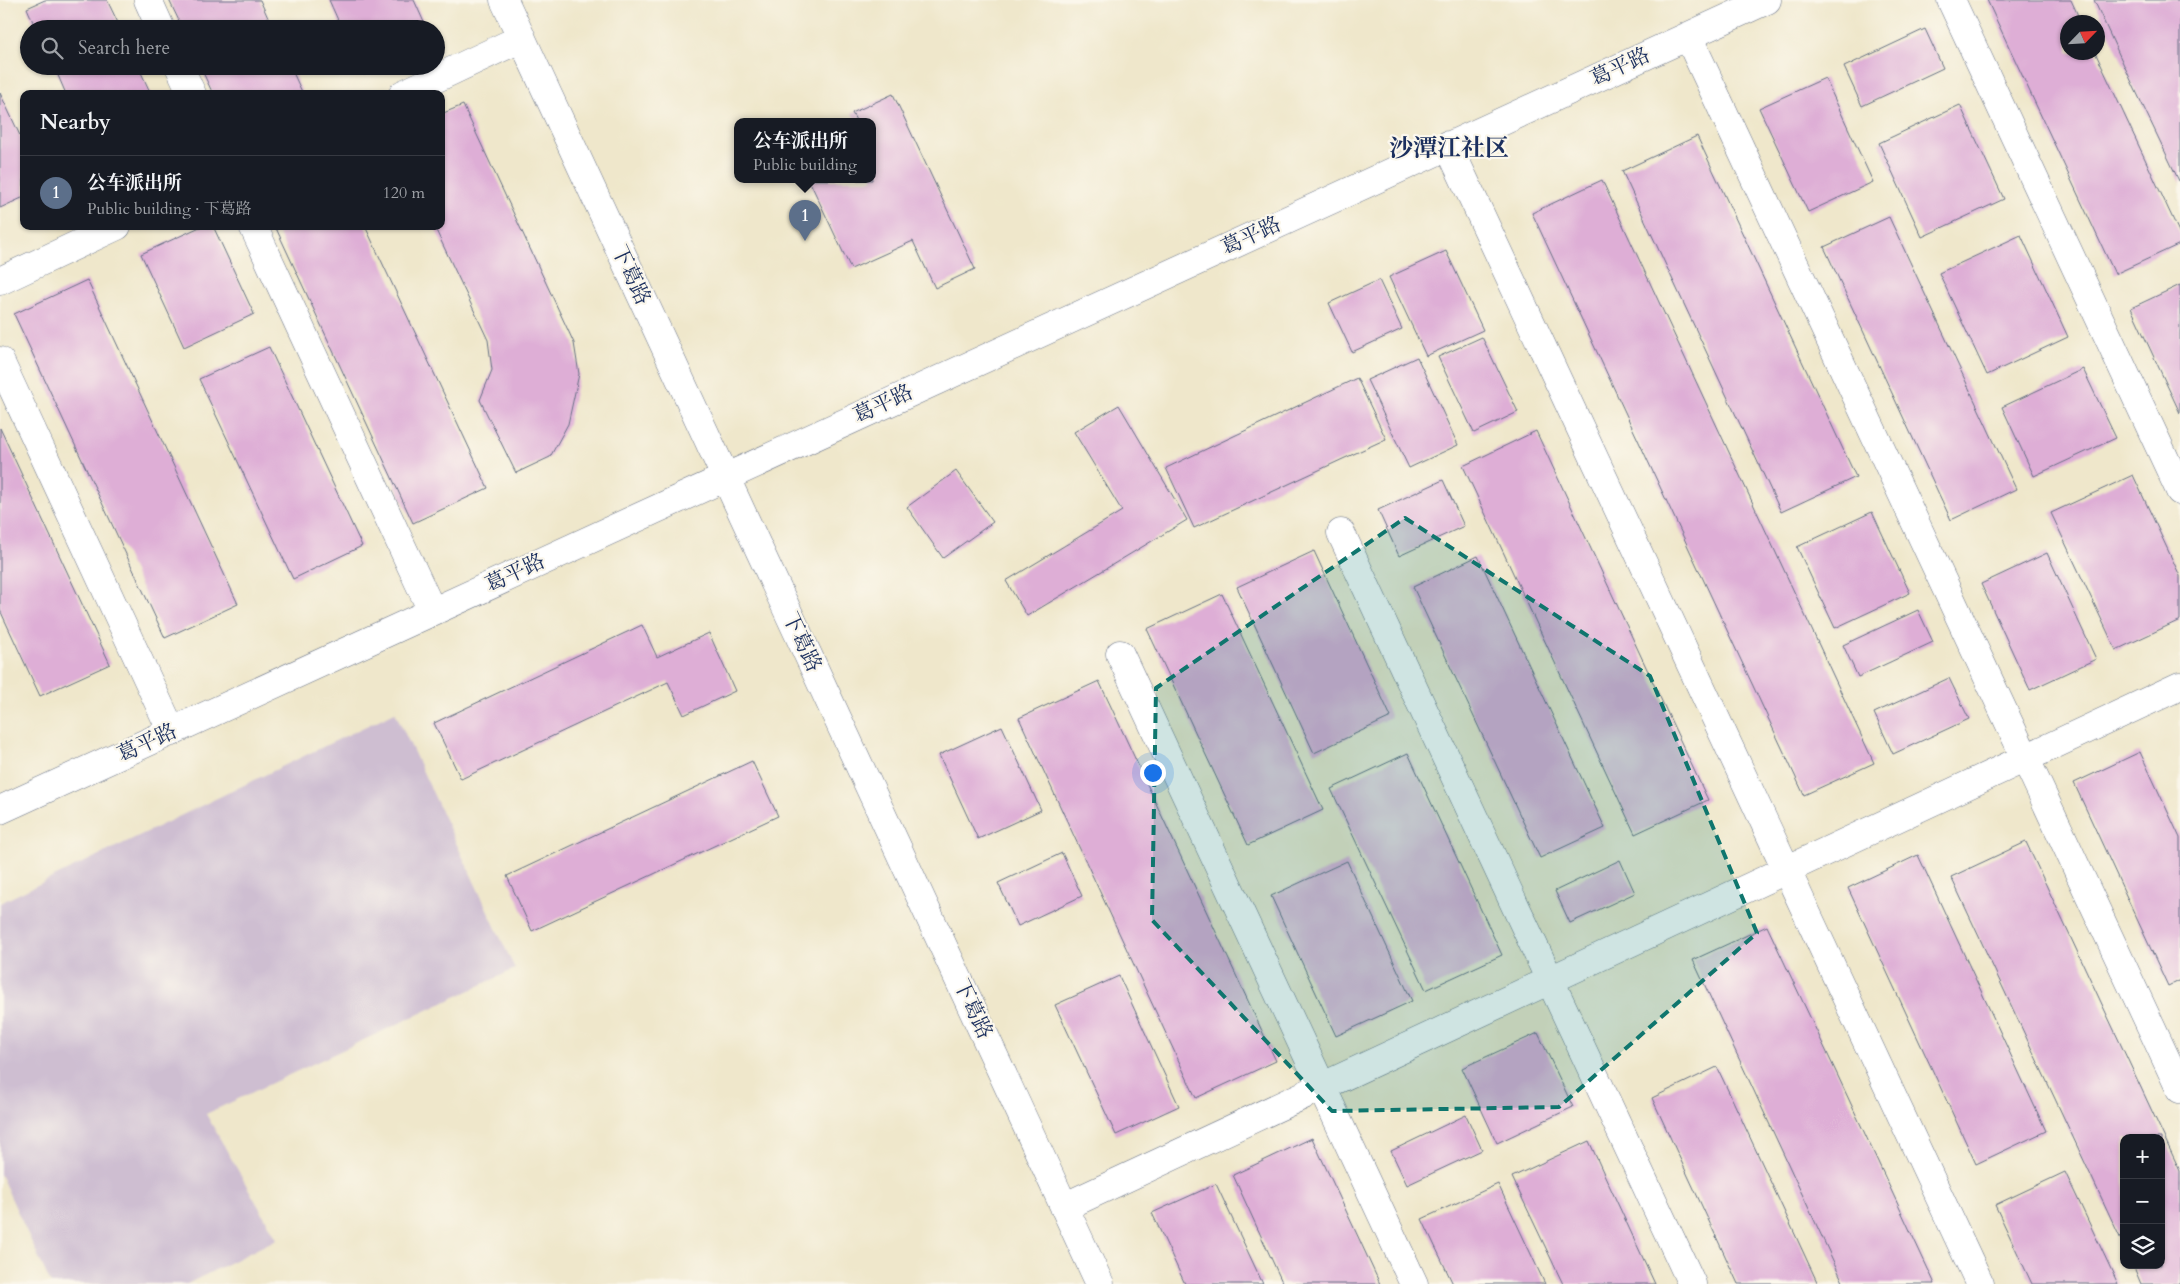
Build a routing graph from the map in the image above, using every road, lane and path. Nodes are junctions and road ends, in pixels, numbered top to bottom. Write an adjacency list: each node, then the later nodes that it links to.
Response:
1 (148, 0): 5 (street)
2 (504, 0): 7 (street, 下葛路)
3 (1767, 0): 6 (street, 葛平路)
4 (1951, 0): 19 (street)
5 (157, 20)
6 (1688, 36): 13 (street, 葛平路); 25 (street)
7 (522, 38): 8 (street); 18 (street, 下葛路)
8 (445, 74)
9 (183, 75): 11 (street)
10 (443, 75): 12 (street)
11 (190, 90)
12 (412, 90)
13 (1448, 146): 18 (street, 葛平路); 27 (street)
14 (108, 230): 16 (street)
15 (255, 230): 21 (street)
16 (0, 281)
17 (0, 361): 24 (street)
18 (725, 477): 21 (street, 葛平路); 31 (street, 下葛路)
19 (2180, 491)
20 (1341, 533): 28 (street)
21 (432, 611): 24 (street, 葛平路)
22 (1120, 654): 29 (street)
23 (2180, 686): 25 (street)
24 (172, 732): 26 (street, 葛平路)
25 (2025, 758): 27 (street); 30 (street)
26 (0, 810)
27 (1787, 870): 28 (street); 35 (street)
28 (1550, 980): 29 (street); 34 (street)
29 (1321, 1086): 31 (street); 33 (street)
30 (2180, 1089)
31 (1064, 1206): 32 (street, 下葛路)
32 (1100, 1284)
33 (1414, 1284)
34 (1692, 1284)
35 (1980, 1284)

